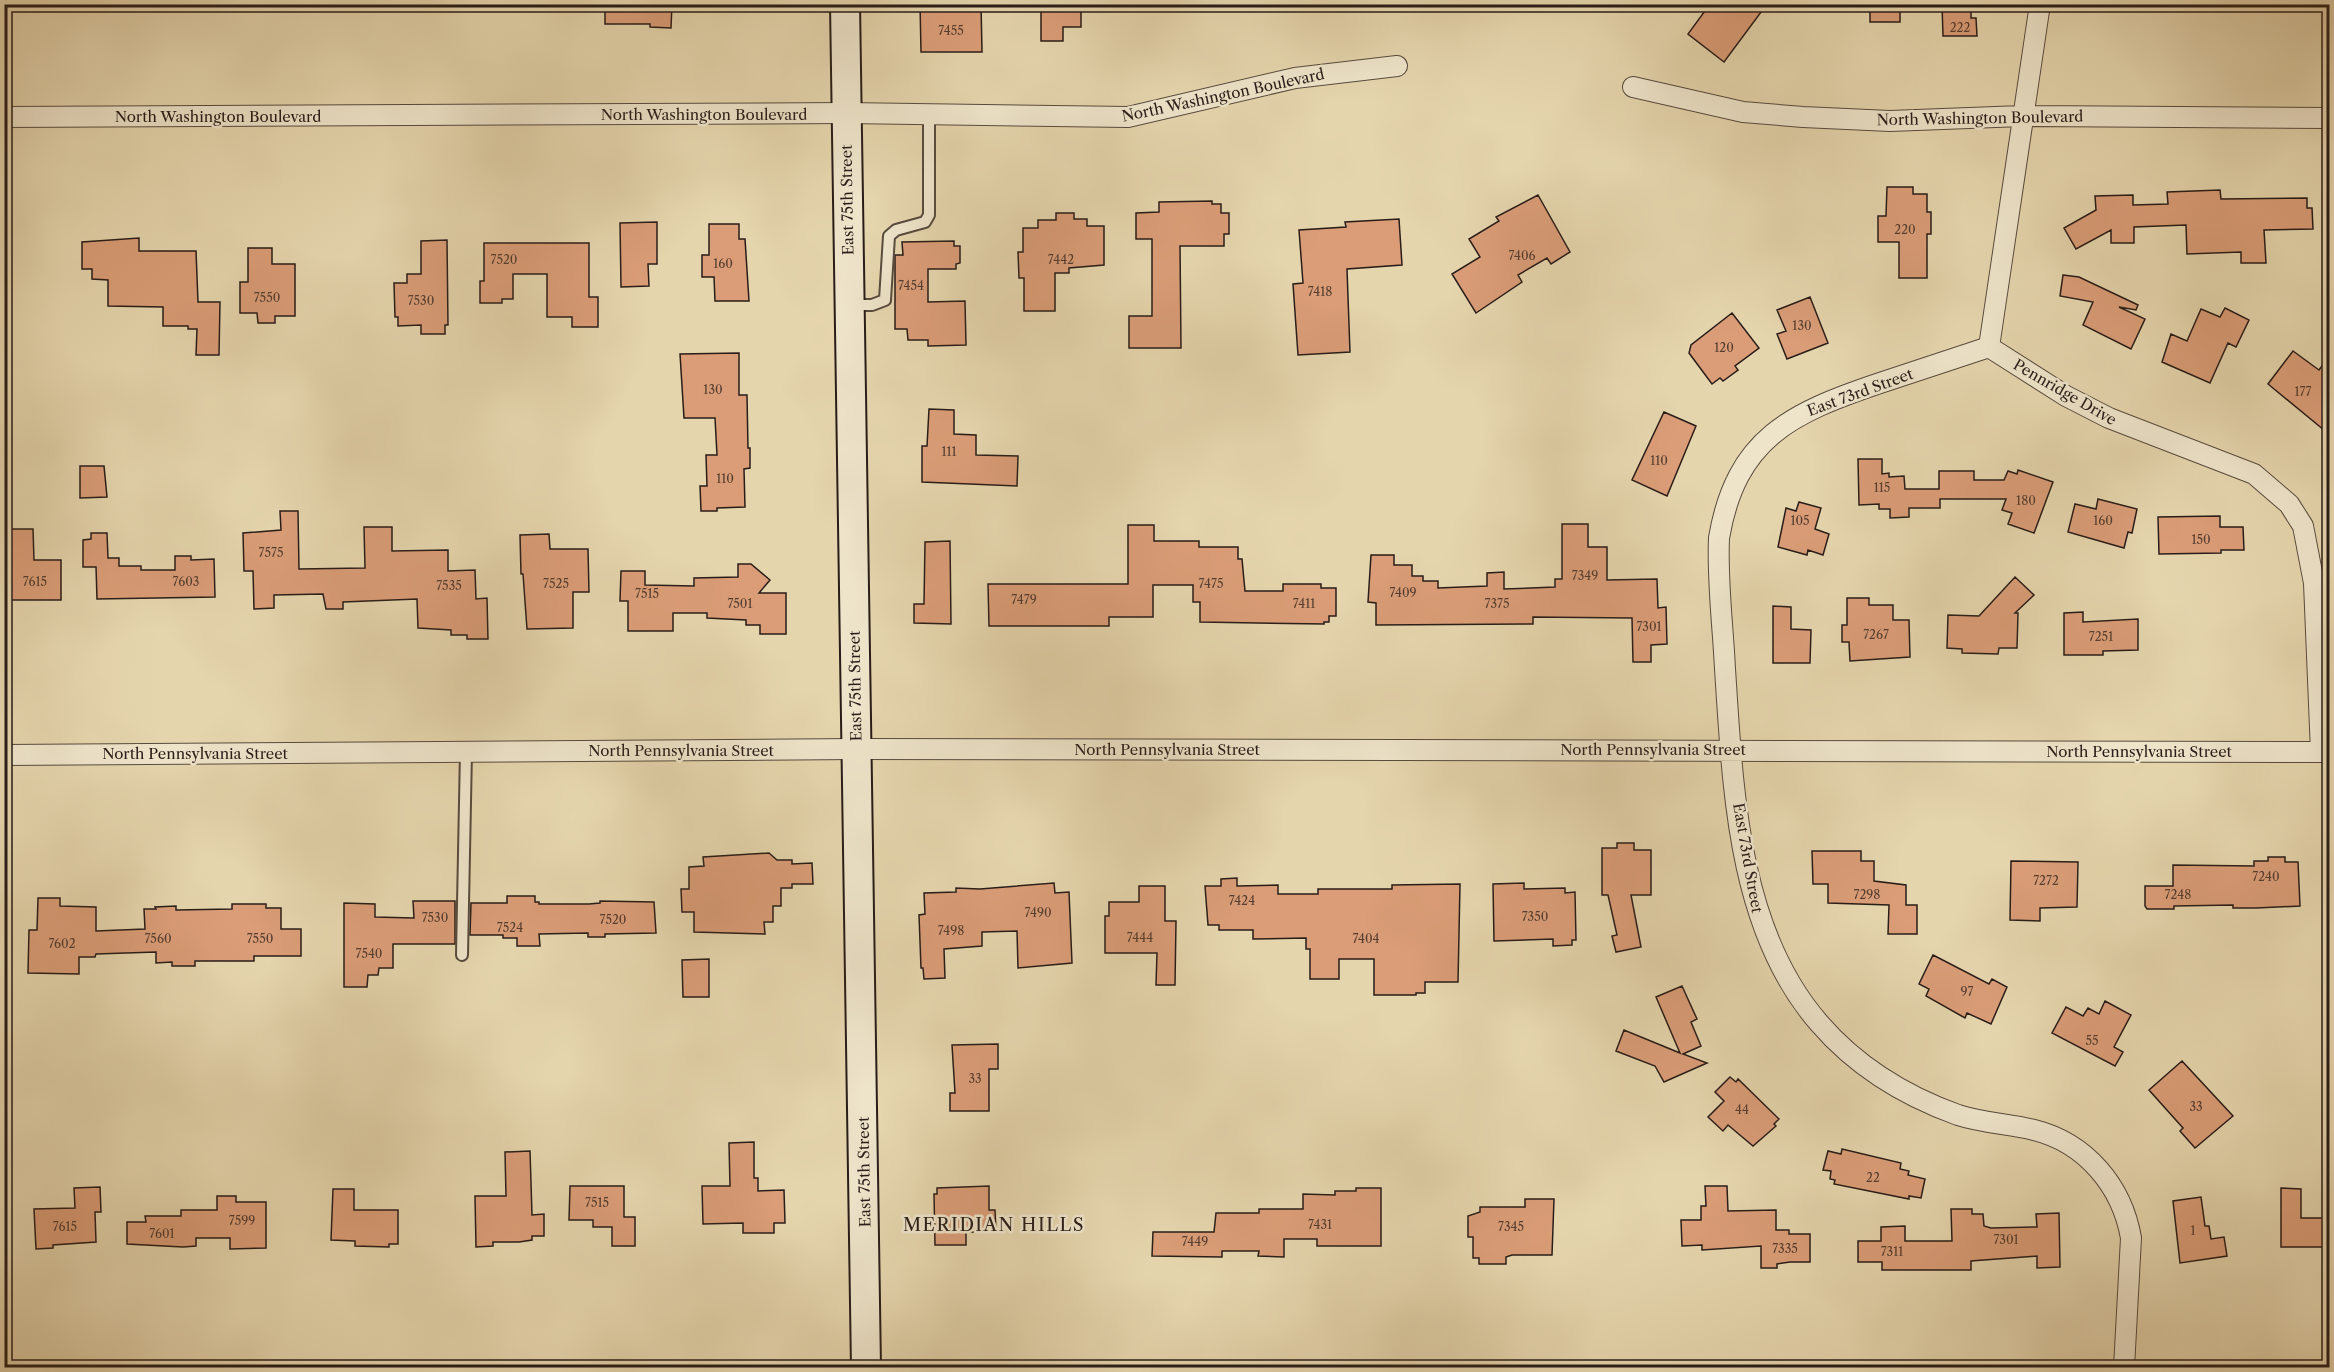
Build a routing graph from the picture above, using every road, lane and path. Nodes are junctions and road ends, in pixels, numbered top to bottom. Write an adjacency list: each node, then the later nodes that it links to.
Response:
1 (845, 4): 5 (street, East 75th Street)
2 (2040, 4): 7 (street)
3 (1397, 66): 6 (street, North Washington Boulevard)
4 (1633, 87): 7 (street, North Washington Boulevard)
5 (846, 114): 6 (street, North Washington Boulevard); 8 (street, North Washington Boulevard); 10 (street, East 75th Street)
6 (929, 115): 10 (lane)
7 (2022, 116): 9 (street, North Washington Boulevard); 11 (street)
8 (4, 117)
9 (2330, 118)
10 (849, 305): 12 (street, East 75th Street)
11 (1989, 347): 13 (street, East 73rd Street); 15 (street, Pennridge Drive)
12 (856, 749): 13 (street, North Pennsylvania Street); 14 (street, North Pennsylvania Street); 18 (street, East 75th Street)
13 (1730, 749): 15 (street, North Pennsylvania Street); 19 (street, East 73rd Street)
14 (466, 752): 16 (street, North Pennsylvania Street); 17 (lane)
15 (2325, 752)
16 (4, 755)
17 (462, 955)
18 (866, 1368)
19 (2124, 1368)

